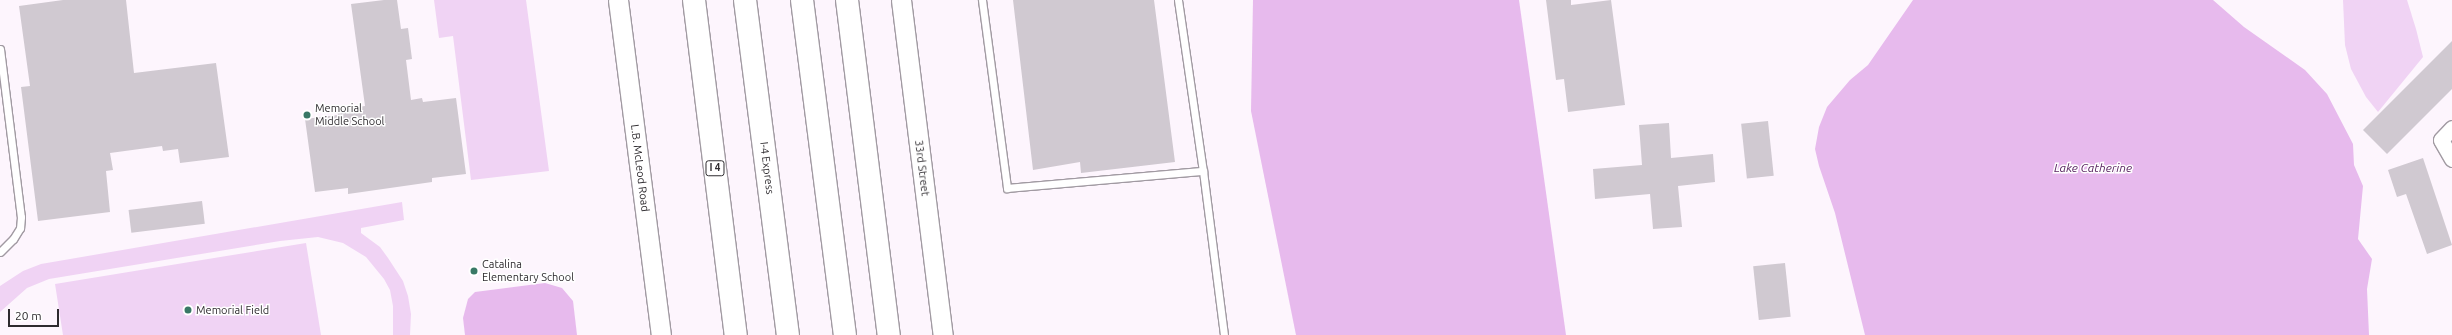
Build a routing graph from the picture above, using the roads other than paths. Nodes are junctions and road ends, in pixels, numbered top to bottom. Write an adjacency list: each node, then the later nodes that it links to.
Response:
1 (618, 0): 14 (street, L.B. McLeod Road)
2 (694, 0): 15 (highway, I 4)
3 (745, 0): 16 (highway, I-4 Express)
4 (802, 0): 17 (highway)
5 (847, 0): 18 (highway)
6 (901, 0): 19 (street, 33rd Street)
7 (982, 0): 12 (lane)
8 (1178, 0): 12 (lane)
9 (0, 49): 13 (lane)
10 (2452, 128): 11 (street)
11 (2452, 159)
12 (1203, 171): 20 (lane)
13 (0, 252)
14 (661, 335)
15 (736, 335)
16 (788, 335)
17 (844, 335)
18 (889, 335)
19 (943, 335)
20 (1224, 335)

